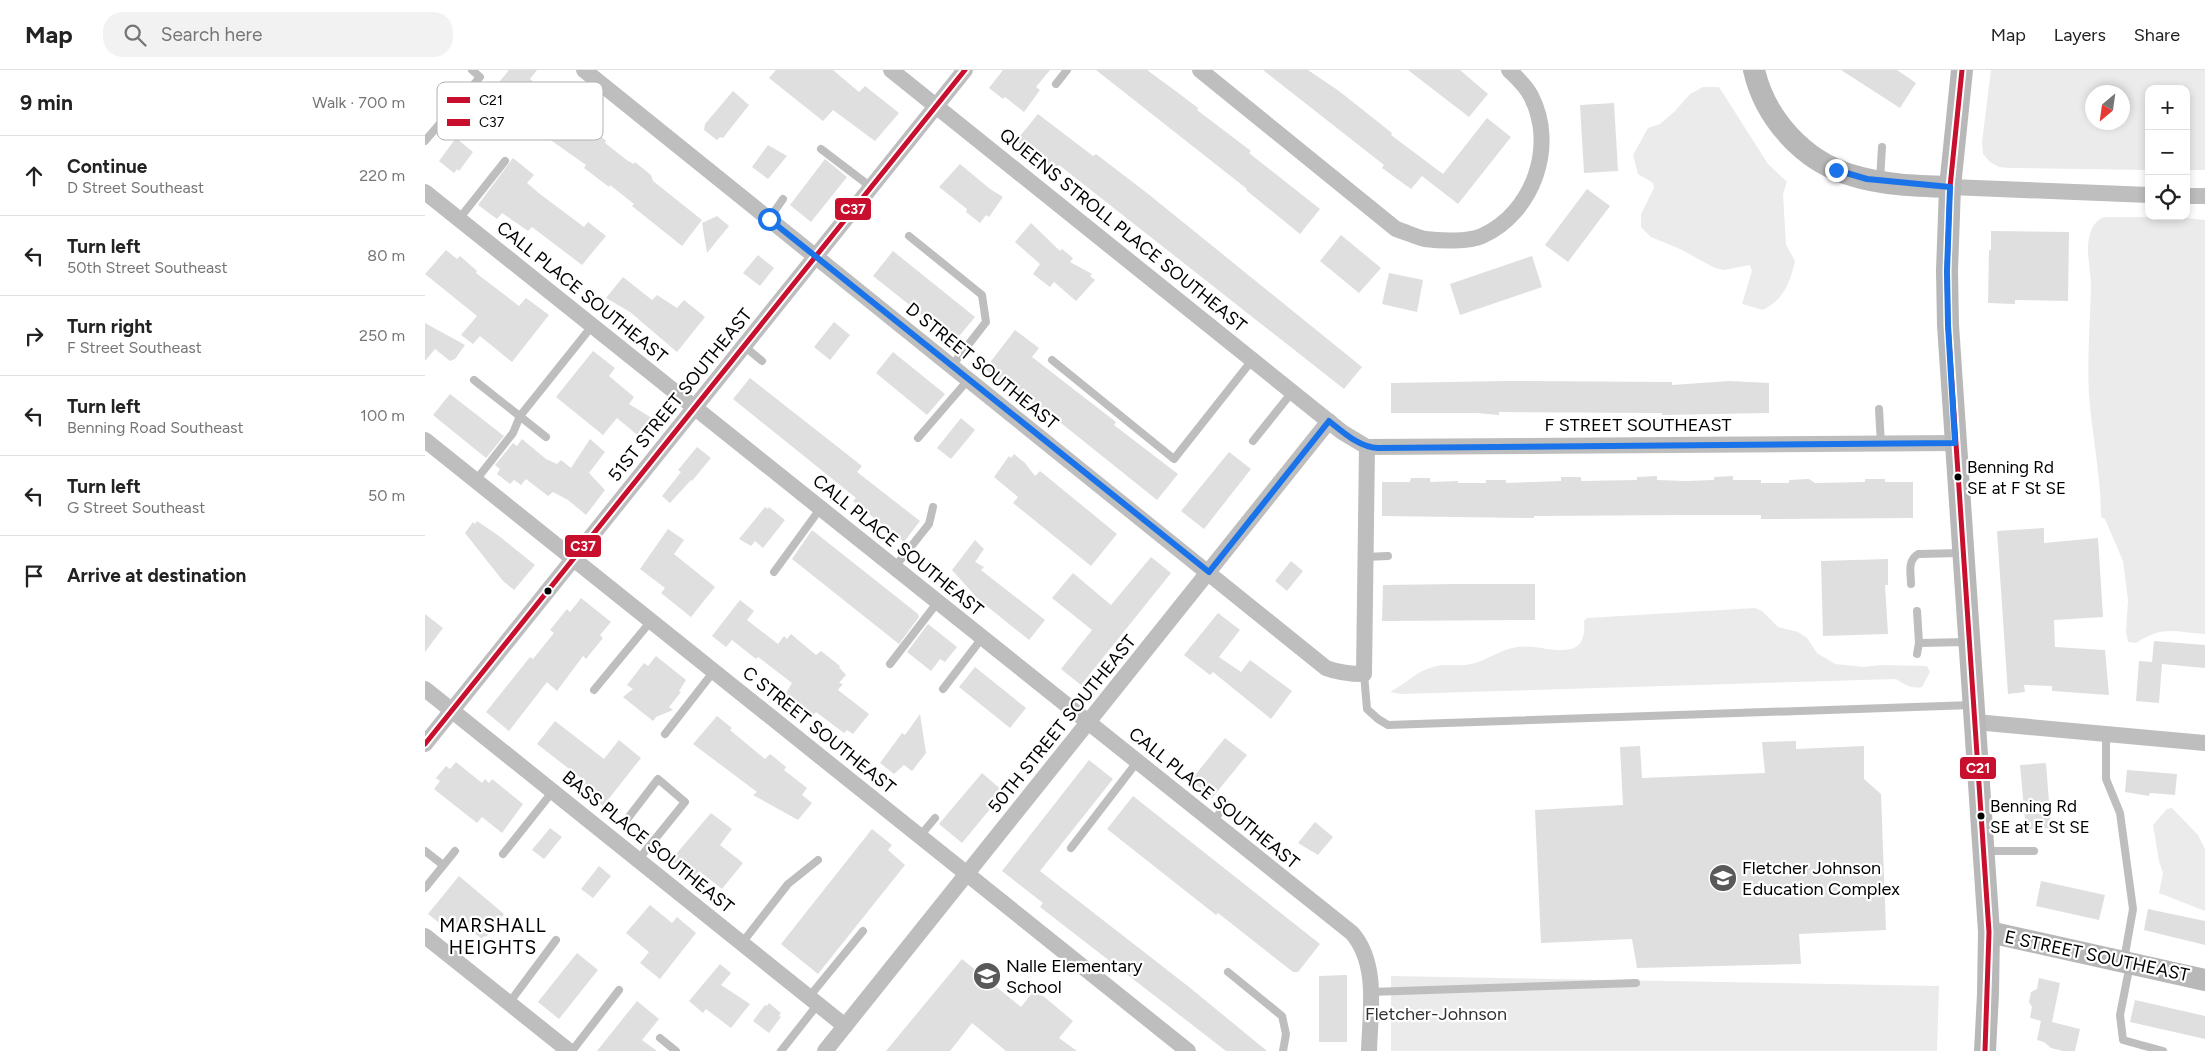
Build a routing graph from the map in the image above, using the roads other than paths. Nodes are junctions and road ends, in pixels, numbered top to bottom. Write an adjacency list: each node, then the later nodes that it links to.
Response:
1 (471, 70): 10 (lane)
2 (584, 70): 11 (street, D STREET SOUTHEAST)
3 (891, 70): 14 (street, QUEENS STROLL PLACE SOUTHEAST)
4 (965, 70): 14 (street, 51ST STREET SOUTHEAST)
5 (1067, 70): 12 (lane)
6 (1200, 70): 7 (street)
7 (1509, 70)
8 (1753, 70): 20 (main road)
9 (1962, 70): 22 (main road)
10 (476, 82)
11 (599, 82)
12 (1056, 84)
13 (603, 85): 29 (street, D STREET SOUTHEAST)
14 (936, 106): 21 (street, 51ST STREET SOUTHEAST); 34 (street, QUEENS STROLL PLACE SOUTHEAST)
15 (437, 128): 16 (lane)
16 (425, 142)
17 (1882, 147): 20 (lane)
18 (821, 149): 21 (lane)
19 (505, 161): 28 (lane)
20 (1880, 181): 22 (main road)
21 (871, 187): 31 (street, 51ST STREET SOUTHEAST)
22 (1950, 187): 24 (street); 49 (main road)
23 (425, 192): 28 (street, CALL PLACE SOUTHEAST)
24 (2145, 195)
25 (2190, 196): 26 (street)
26 (2205, 196)
27 (783, 199): 29 (lane)
28 (459, 219): 32 (street, CALL PLACE SOUTHEAST)
29 (769, 219): 31 (street, D STREET SOUTHEAST)
30 (909, 236): 37 (lane)
31 (815, 257): 33 (street, 51ST STREET SOUTHEAST); 37 (street, D STREET SOUTHEAST)
32 (592, 326): 41 (street, CALL PLACE SOUTHEAST); 43 (lane)
33 (744, 346): 36 (lane); 41 (street, 51ST STREET SOUTHEAST)
34 (1253, 359): 35 (lane); 40 (street, QUEENS STROLL PLACE SOUTHEAST)
35 (1052, 360)
36 (762, 361)
37 (951, 367): 39 (street, D STREET SOUTHEAST)
38 (474, 380): 43 (lane)
39 (968, 380): 46 (lane); 61 (street, D STREET SOUTHEAST)
40 (1293, 391): 44 (street, QUEENS STROLL PLACE SOUTHEAST); 48 (lane)
41 (694, 409): 54 (street, CALL PLACE SOUTHEAST); 58 (street, 51ST STREET SOUTHEAST)
42 (1879, 409): 50 (lane)
43 (520, 416): 45 (lane); 52 (lane)
44 (1329, 421): 51 (street); 61 (street, 50TH STREET SOUTHEAST)
45 (546, 437)
46 (918, 438)
47 (425, 440): 52 (street, C STREET SOUTHEAST)
48 (1253, 441)
49 (1955, 443): 50 (street, F STREET SOUTHEAST); 55 (main road)
50 (1881, 444): 51 (street, F STREET SOUTHEAST)
51 (1367, 447): 57 (street)
52 (476, 480): 58 (street, C STREET SOUTHEAST)
53 (933, 507): 59 (lane)
54 (820, 509): 59 (street, CALL PLACE SOUTHEAST); 60 (lane)
55 (1963, 553): 62 (lane); 67 (main road)
56 (1388, 556): 57 (lane)
57 (1365, 557): 72 (street)
58 (574, 560): 65 (street, C STREET SOUTHEAST); 76 (street, 51ST STREET SOUTHEAST)
59 (894, 568): 63 (street, CALL PLACE SOUTHEAST)
60 (774, 572)
61 (1209, 572): 72 (street, D STREET SOUTHEAST); 78 (street, 50TH STREET SOUTHEAST)
62 (1911, 584)
63 (937, 603): 66 (street, CALL PLACE SOUTHEAST); 70 (lane)
64 (1917, 611): 68 (lane)
65 (651, 621): 71 (street, C STREET SOUTHEAST); 75 (lane)
66 (982, 638): 74 (lane); 78 (street, CALL PLACE SOUTHEAST)
67 (1970, 642): 68 (lane); 77 (main road)
68 (1919, 643): 69 (lane)
69 (1917, 654)
70 (890, 664)
71 (714, 671): 80 (lane); 89 (street, C STREET SOUTHEAST)
72 (1364, 674): 77 (lane)
73 (425, 689): 76 (street, BASS PLACE SOUTHEAST)
74 (943, 689)
75 (594, 690)
76 (452, 711): 82 (street, 51ST STREET SOUTHEAST); 84 (street, BASS PLACE SOUTHEAST)
77 (1975, 713): 79 (street); 93 (main road)
78 (1088, 723): 83 (street, CALL PLACE SOUTHEAST); 99 (street, 50TH STREET SOUTHEAST)
79 (2106, 733): 81 (street); 106 (lane)
80 (665, 734)
81 (2205, 743)
82 (425, 744)
83 (1137, 762): 88 (street, CALL PLACE SOUTHEAST); 90 (lane)
84 (553, 791): 95 (lane); 96 (street, BASS PLACE SOUTHEAST)
85 (1227, 804): 88 (lane)
86 (629, 818): 96 (lane)
87 (935, 818): 89 (lane)
88 (1213, 822): 111 (street, CALL PLACE SOUTHEAST)
89 (920, 836): 99 (street, C STREET SOUTHEAST)
90 (1071, 848)
91 (425, 851): 98 (lane)
92 (455, 851): 98 (lane)
93 (1983, 851): 94 (lane); 102 (main road)
94 (2034, 851)
95 (503, 854)
96 (639, 860): 105 (street, BASS PLACE SOUTHEAST)
97 (818, 860): 105 (lane)
98 (443, 865): 100 (lane)
99 (967, 873): 114 (street, 50TH STREET SOUTHEAST); 120 (street, C STREET SOUTHEAST)
100 (425, 888)
101 (863, 931): 112 (lane)
102 (1989, 932): 106 (main road, E STREET SOUTHEAST); 123 (main road)
103 (425, 936): 113 (street)
104 (556, 940): 113 (lane)
105 (742, 943): 112 (street, BASS PLACE SOUTHEAST)
106 (2127, 963): 108 (main road, E STREET SOUTHEAST); 124 (lane)
107 (1228, 972): 121 (lane)
108 (2205, 980)
109 (1636, 984): 111 (lane)
110 (619, 990): 116 (lane)
111 (1370, 992): 122 (street, CALL PLACE SOUTHEAST)
112 (814, 1000): 114 (street, BASS PLACE SOUTHEAST); 118 (lane)
113 (509, 1003): 116 (street)
114 (845, 1026): 119 (street, 50TH STREET SOUTHEAST)
115 (660, 1038): 117 (lane)
116 (570, 1051)
117 (676, 1051)
118 (781, 1051)
119 (825, 1051)
120 (1188, 1051)
121 (1283, 1051)
122 (1369, 1051)
123 (1985, 1051)
124 (2163, 1051)

